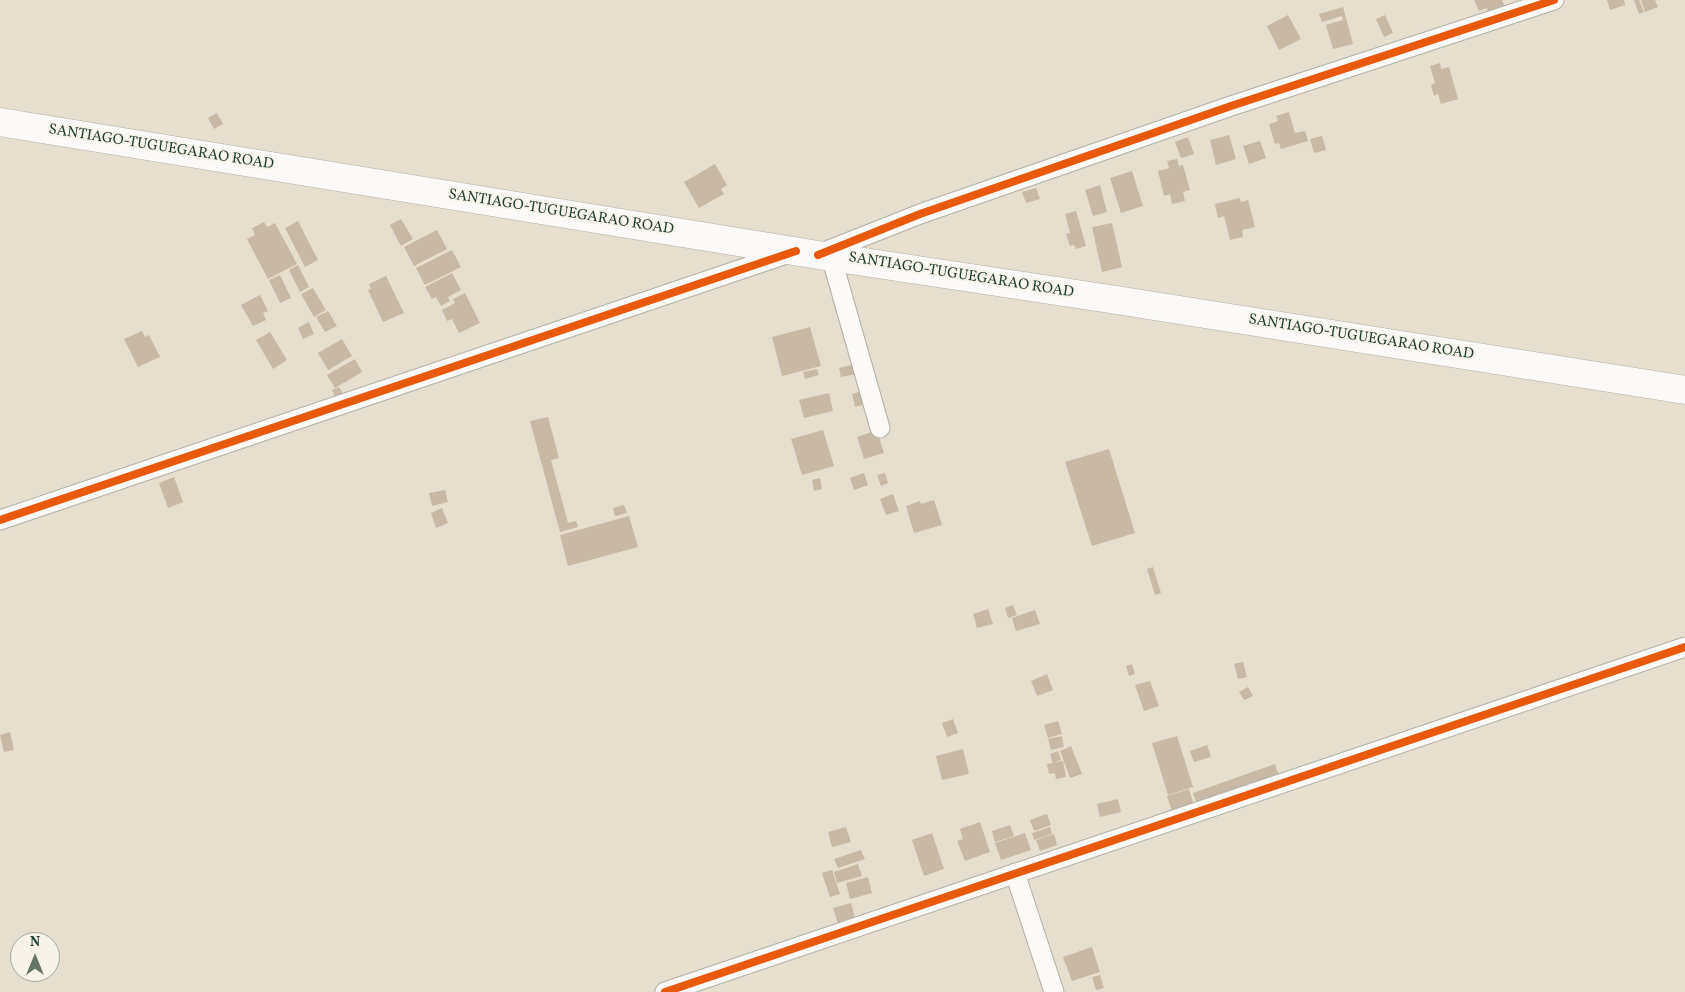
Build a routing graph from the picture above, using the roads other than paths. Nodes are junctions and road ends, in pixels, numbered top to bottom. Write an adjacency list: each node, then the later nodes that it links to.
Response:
1 (1554, 0): 3 (street)
2 (0, 122): 3 (highway, SANTIAGO-TUGUEGARAO ROAD)
3 (815, 254): 4 (highway, SANTIAGO-TUGUEGARAO ROAD); 5 (street); 6 (street)
4 (1685, 390)
5 (880, 428)
6 (0, 520)
7 (1685, 646): 8 (street)
8 (1014, 873): 9 (street); 10 (street)
9 (665, 992)
10 (1054, 992)

